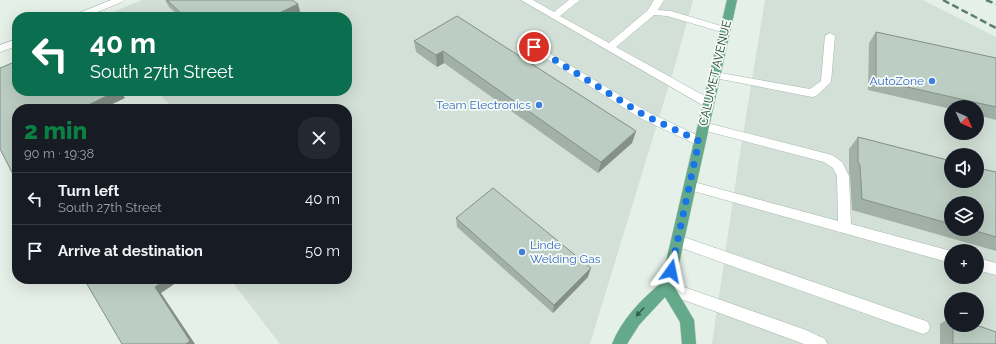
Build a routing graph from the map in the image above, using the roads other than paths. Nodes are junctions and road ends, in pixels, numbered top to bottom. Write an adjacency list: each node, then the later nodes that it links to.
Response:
1 (119, 0): 6 (street)
2 (526, 0): 8 (street)
3 (575, 0): 8 (street)
4 (659, 0): 7 (street)
5 (732, 0): 9 (main road, CALUMET AVENUE)
6 (89, 12)
7 (652, 12): 9 (street); 14 (street)
8 (554, 16): 14 (street)
9 (725, 30): 15 (main road, CALUMET AVENUE)
10 (830, 36): 15 (street)
11 (12, 43): 12 (street)
12 (1, 46)
13 (534, 47): 18 (street)
14 (610, 48): 16 (street)
15 (715, 75): 16 (main road, CALUMET AVENUE)
16 (708, 103): 17 (main road, CALUMET AVENUE)
17 (703, 126): 18 (main road, CALUMET AVENUE); 20 (street)
18 (699, 141): 19 (main road, CALUMET AVENUE)
19 (690, 186): 20 (street); 21 (main road, CALUMET AVENUE)
20 (845, 229): 22 (street)
21 (678, 241): 25 (main road, CALUMET AVENUE); 26 (street)
22 (944, 255)
23 (984, 266): 24 (street)
24 (996, 269)
25 (667, 286): 27 (main road, one-way to 27); 28 (main road); 29 (street)
26 (923, 327)
27 (619, 344)
28 (689, 344)
29 (820, 344)

